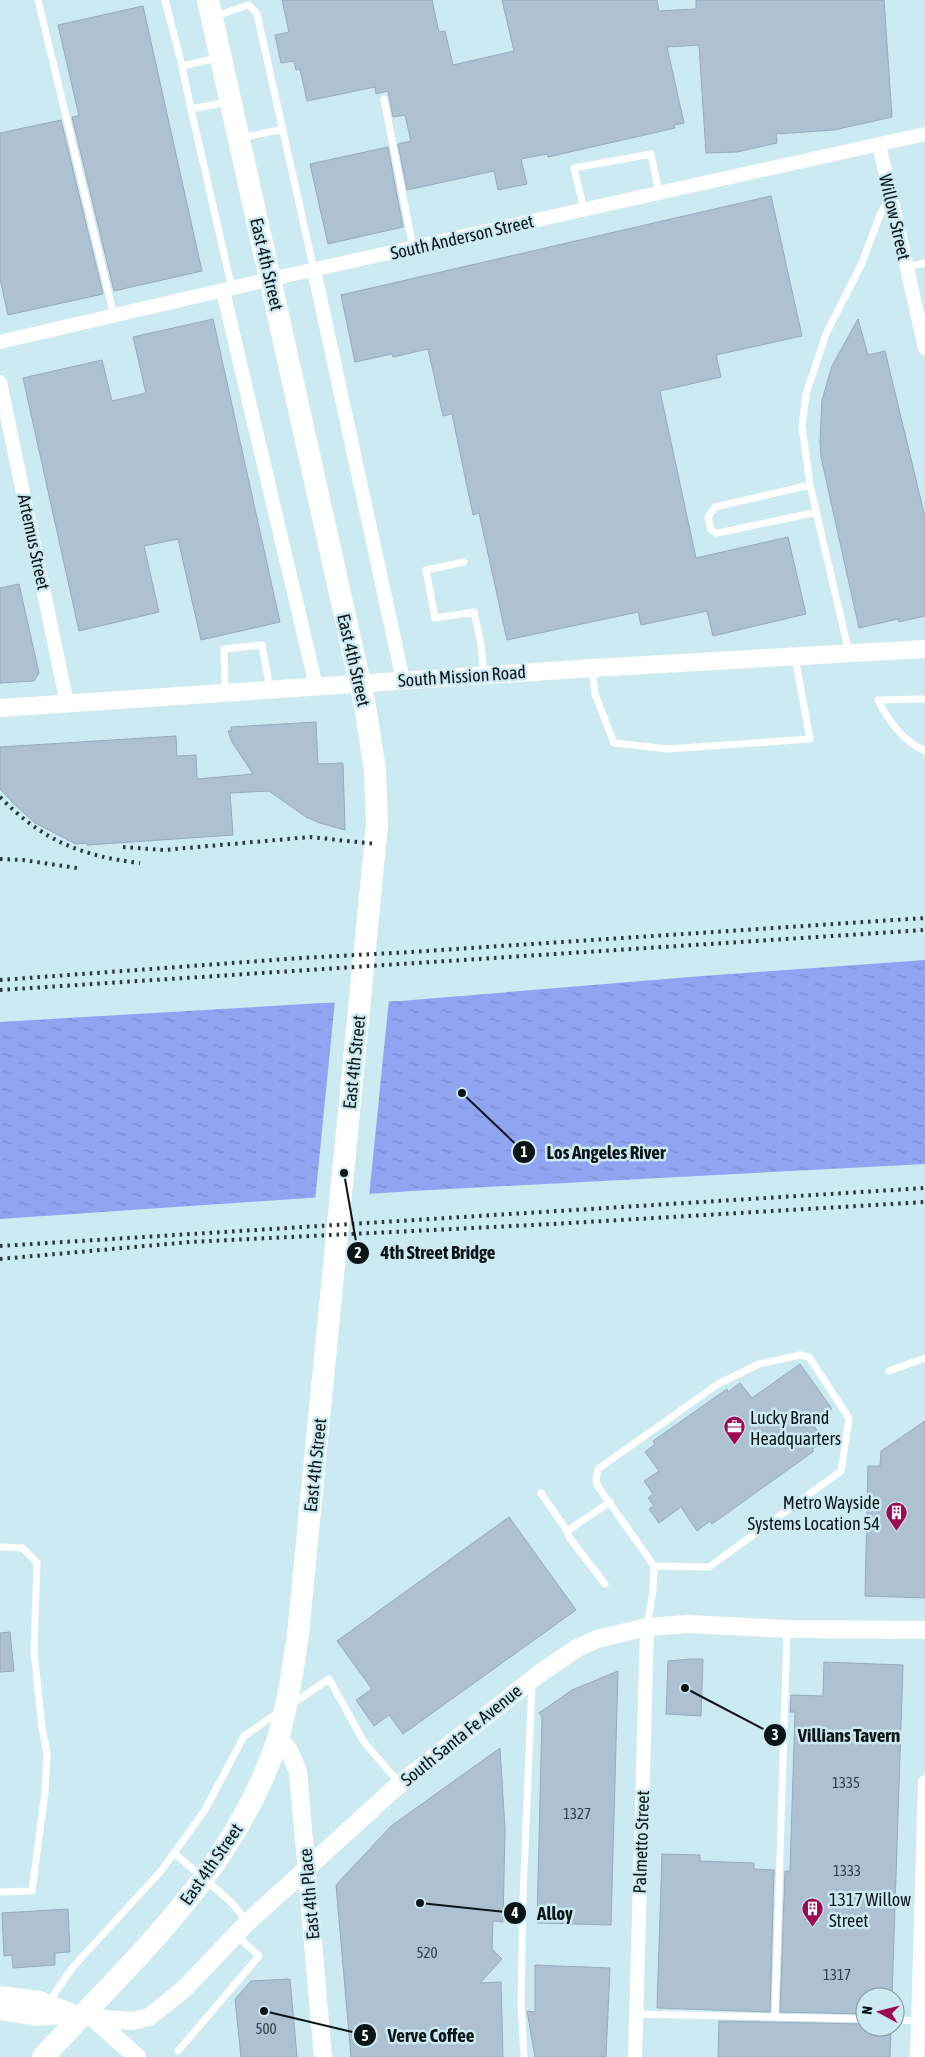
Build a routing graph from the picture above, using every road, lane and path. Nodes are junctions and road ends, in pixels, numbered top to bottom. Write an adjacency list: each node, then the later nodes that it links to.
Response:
1 (38, 0): 22 (lane)
2 (165, 0): 5 (lane)
3 (210, 8): 4 (main road, East 4th Street); 9 (lane)
4 (221, 58): 5 (lane); 7 (main road, East 4th Street)
5 (182, 66): 8 (lane)
6 (384, 99): 16 (lane)
7 (231, 102): 8 (lane); 11 (main road, East 4th Street)
8 (191, 109): 21 (lane)
9 (283, 129): 11 (lane); 19 (lane)
10 (925, 134): 12 (street, South Anderson Street)
11 (239, 139): 20 (main road, East 4th Street)
12 (879, 144): 13 (street, South Anderson Street); 14 (street, Willow Street)
13 (660, 193): 15 (street, South Anderson Street); 15 (lane)
14 (890, 197): 18 (street, Willow Street); 26 (lane)
15 (584, 210): 16 (street, South Anderson Street)
16 (413, 248): 19 (street, South Anderson Street)
17 (925, 263): 18 (lane)
18 (907, 267): 24 (street, Willow Street)
19 (314, 270): 20 (street, South Anderson Street); 34 (street)
20 (270, 280): 21 (street, South Anderson Street); 54 (main road, East 4th Street)
21 (227, 290): 22 (street, South Anderson Street); 35 (street)
22 (114, 316): 23 (street, South Anderson Street)
23 (0, 342)
24 (925, 348)
25 (0, 382): 39 (street, Artemus Street)
26 (810, 485): 27 (lane); 27 (lane)
27 (817, 512): 30 (lane)
28 (464, 562): 33 (lane)
29 (925, 649): 30 (street, South Mission Road)
30 (849, 654): 31 (street, South Mission Road)
31 (795, 656): 32 (street, South Mission Road); 32 (lane)
32 (592, 668): 33 (street, South Mission Road)
33 (484, 675): 34 (street, South Mission Road)
34 (403, 680): 35 (street, South Mission Road)
35 (316, 686): 36 (street, South Mission Road)
36 (270, 689): 37 (street, South Mission Road); 37 (lane)
37 (225, 692): 39 (street, South Mission Road)
38 (925, 699): 41 (lane)
39 (67, 703): 40 (street, South Mission Road)
40 (0, 708)
41 (925, 751)
42 (925, 1358): 43 (lane)
43 (889, 1371)
44 (540, 1493): 46 (lane)
45 (610, 1502): 46 (lane); 48 (lane); 48 (lane)
46 (567, 1531): 49 (lane)
47 (0, 1547): 58 (lane)
48 (654, 1566): 50 (lane)
49 (605, 1584)
50 (647, 1627): 51 (street, South Santa Fe Avenue); 53 (street, South Santa Fe Avenue); 64 (street, Palmetto Street)
51 (788, 1629): 52 (street, South Santa Fe Avenue); 65 (lane)
52 (925, 1630)
53 (532, 1679): 56 (street, South Santa Fe Avenue); 74 (lane)
54 (277, 1739): 71 (main road, East 4th Street); 73 (street, East 4th Place)
55 (925, 1782): 69 (street)
56 (400, 1784): 57 (lane); 59 (street, South Santa Fe Avenue)
57 (174, 1853): 59 (lane); 61 (lane)
58 (0, 1892)
59 (242, 1929): 66 (street, South Santa Fe Avenue); 70 (lane)
60 (0, 1995): 61 (street, South Santa Fe Avenue)
61 (48, 2003): 63 (street, South Santa Fe Avenue)
62 (0, 2011): 63 (street, South Santa Fe Avenue)
63 (75, 2014): 66 (street, South Santa Fe Avenue)
64 (636, 2014): 65 (lane); 75 (street, Palmetto Street)
65 (775, 2017): 67 (lane)
66 (93, 2018): 72 (street)
67 (855, 2020)
68 (905, 2020): 69 (lane)
69 (918, 2021): 76 (street)
70 (178, 2051)
71 (43, 2057)
72 (137, 2057)
73 (323, 2057)
74 (524, 2057)
75 (635, 2057)
76 (918, 2057)

